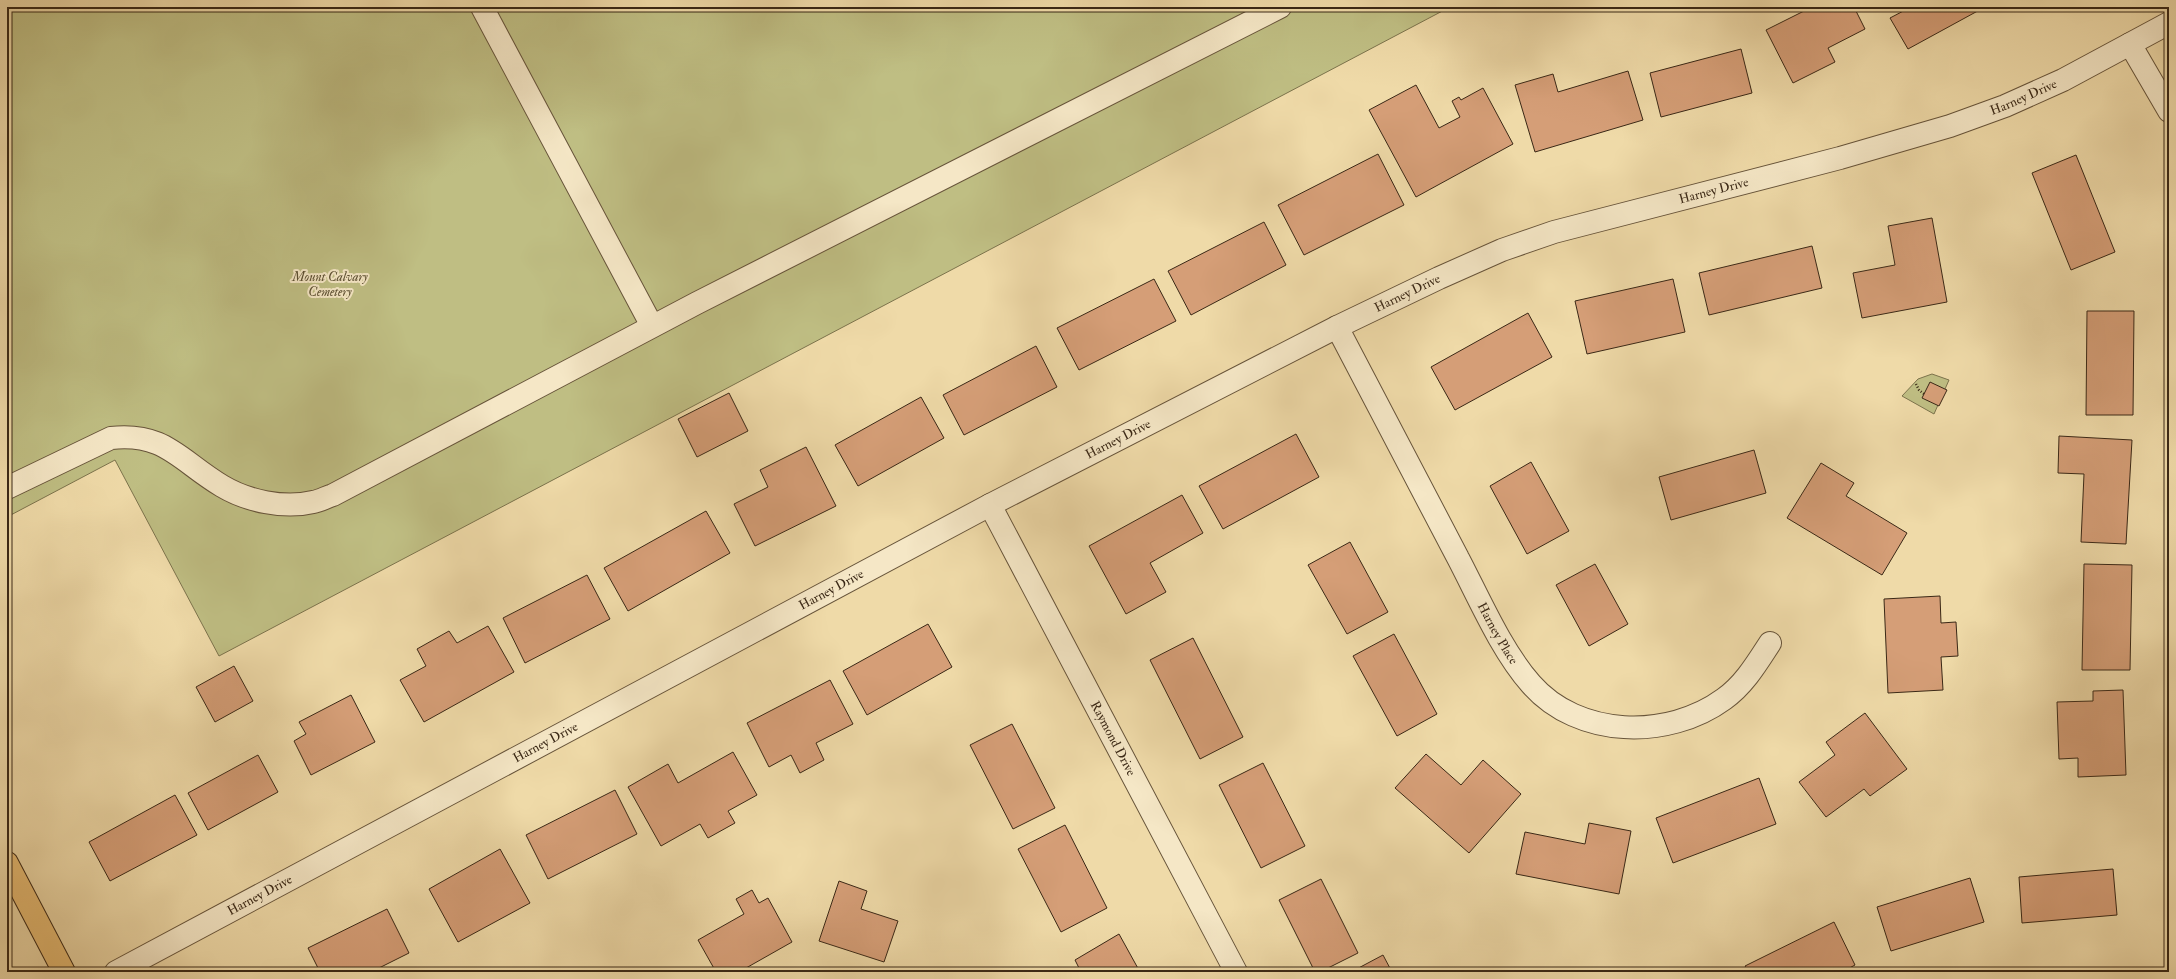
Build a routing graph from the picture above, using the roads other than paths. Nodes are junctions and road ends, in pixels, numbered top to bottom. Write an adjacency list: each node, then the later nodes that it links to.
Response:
1 (482, 7): 6 (street)
2 (1280, 7): 6 (street)
3 (2169, 22): 4 (street, Harney Drive)
4 (2130, 44): 5 (street); 7 (street, Harney Drive)
5 (2169, 111)
6 (652, 326): 8 (street)
7 (1337, 327): 9 (street, Harney Drive); 10 (street, Harney Place)
8 (7, 488)
9 (990, 505): 13 (street, Harney Drive); 14 (street, Raymond Drive)
10 (1770, 644)
11 (7, 862): 12 (main road)
12 (64, 972)
13 (116, 972)
14 (1236, 972)

